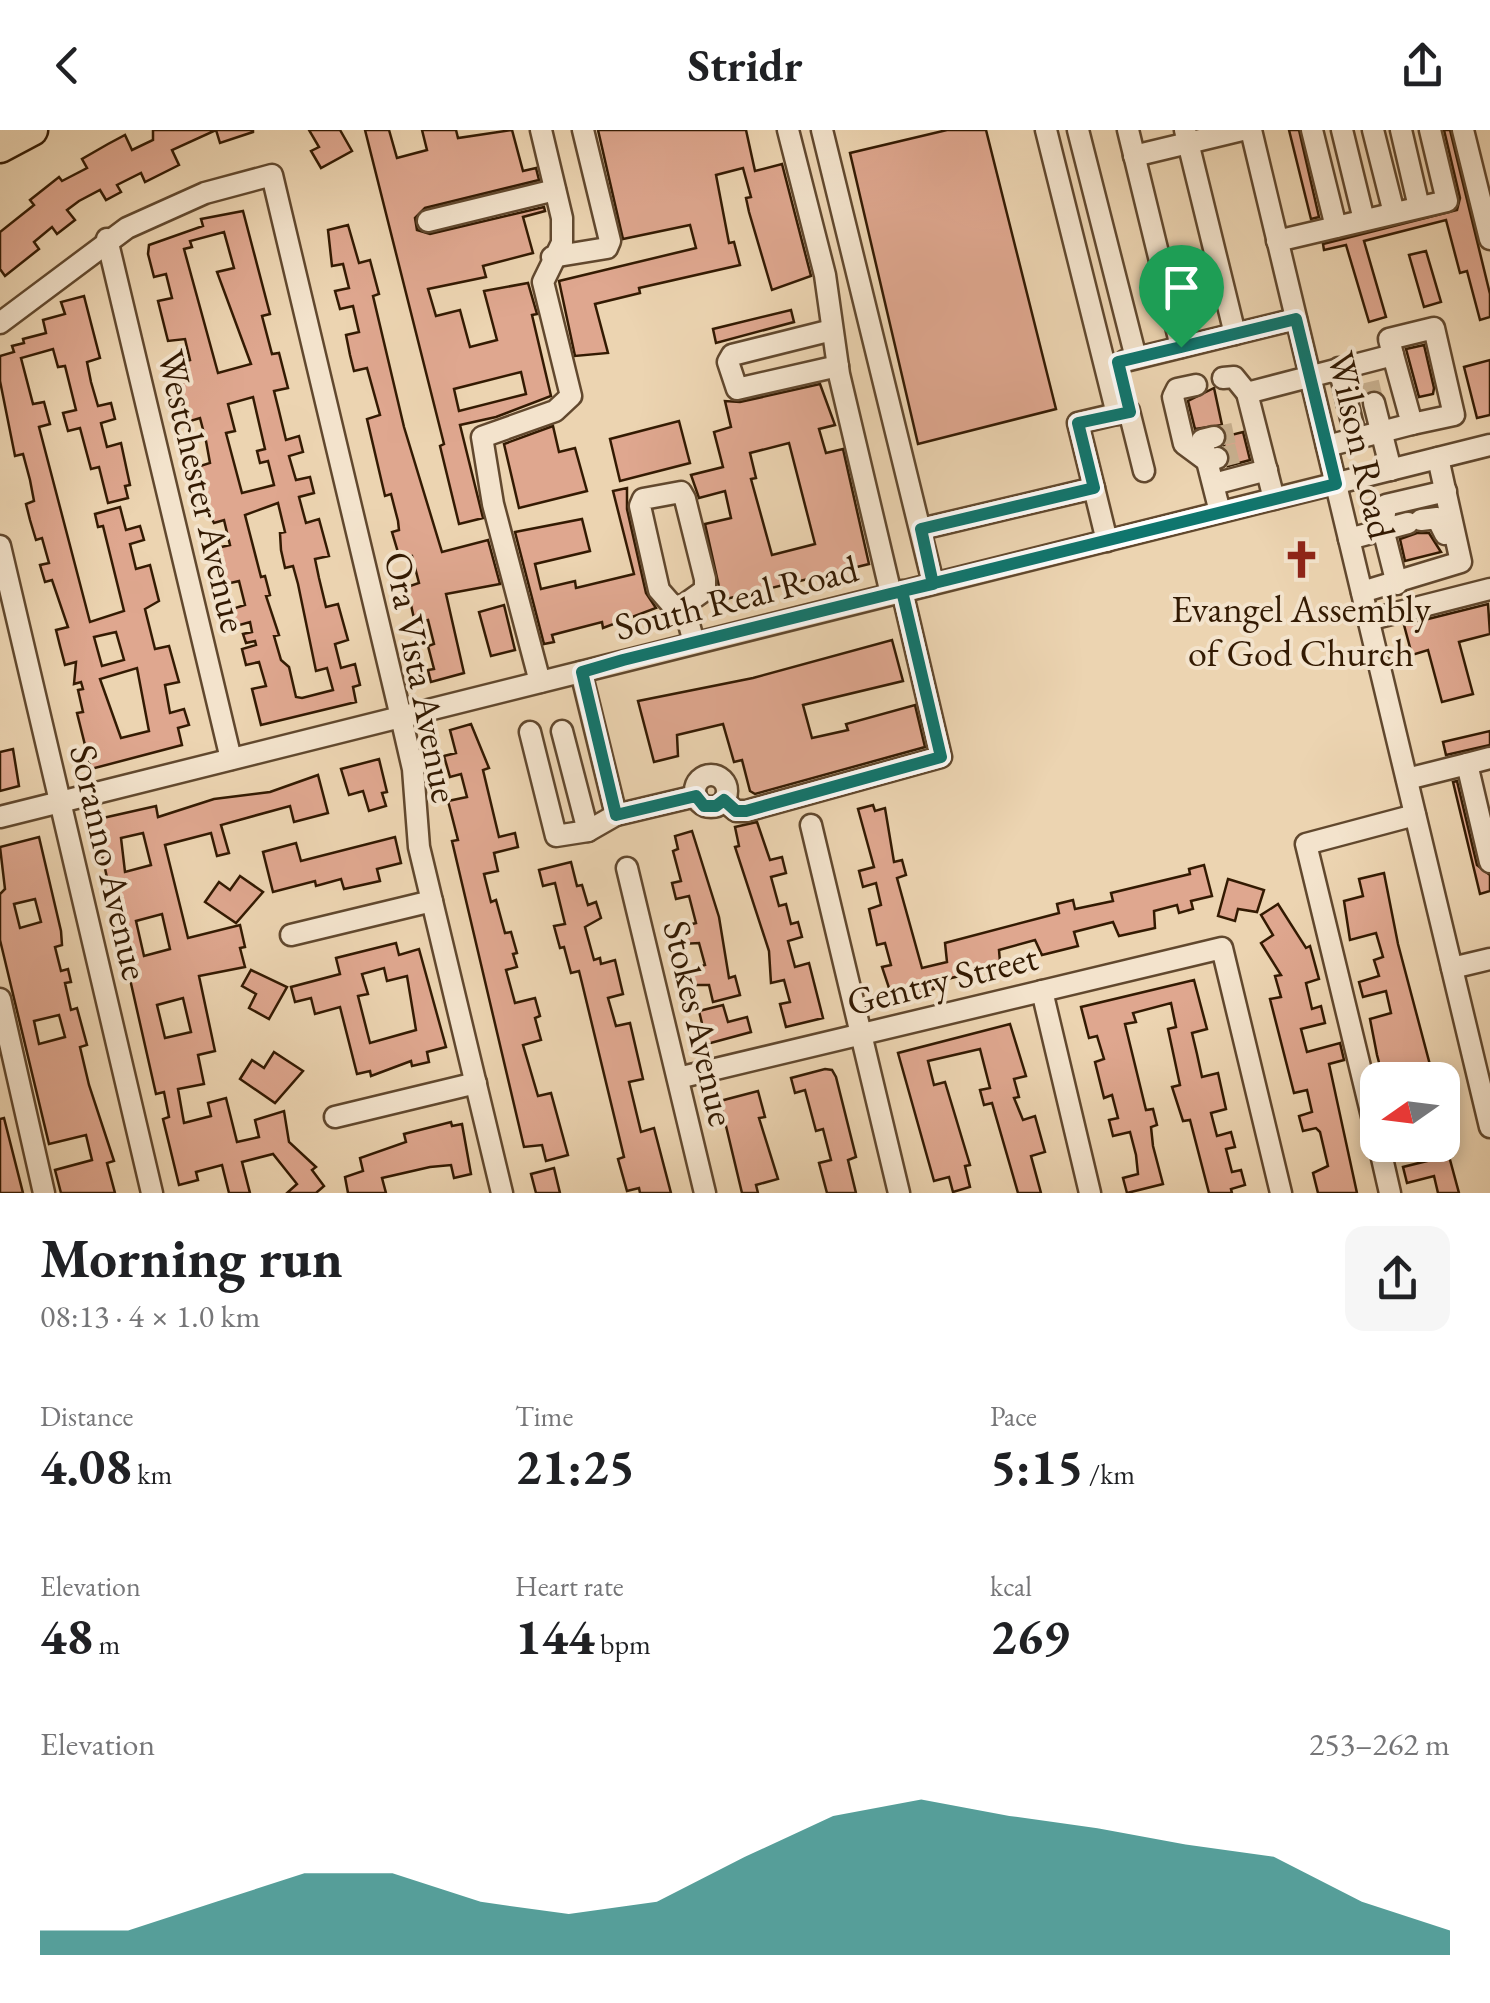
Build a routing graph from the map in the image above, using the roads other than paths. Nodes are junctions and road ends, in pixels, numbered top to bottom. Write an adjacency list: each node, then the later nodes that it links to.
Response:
1 (32, 130): 18 (highway)
2 (541, 130): 20 (street)
3 (583, 130): 29 (street)
4 (788, 130): 32 (street)
5 (1046, 130): 44 (street)
6 (1078, 130): 36 (street)
7 (1128, 130): 19 (street)
8 (1242, 130): 17 (street)
9 (1251, 130): 28 (street, Wilson Road)
10 (1312, 130): 25 (street)
11 (1342, 130): 23 (street)
12 (1374, 130): 22 (street)
13 (1400, 130): 21 (street)
14 (1430, 130): 21 (street)
15 (1463, 130): 27 (street)
16 (828, 131): 61 (street)
17 (1186, 136): 19 (street); 33 (street)
18 (0, 147)
19 (1134, 156): 34 (street)
20 (555, 190): 24 (street); 29 (street)
21 (1420, 207): 22 (street)
22 (1394, 213): 23 (street)
23 (1364, 220): 25 (street)
24 (428, 221)
25 (1336, 227): 28 (street)
26 (107, 239): 31 (street); 77 (street, Ora Vista Avenue); 82 (street, Westchester Avenue)
27 (1490, 239)
28 (1278, 241): 30 (street, Wilson Road)
29 (552, 258): 76 (street)
30 (1296, 319): 33 (street); 39 (street, Wilson Road)
31 (0, 323)
32 (832, 330): 37 (street); 37 (street)
33 (1235, 334): 34 (street)
34 (1181, 347): 36 (street)
35 (1393, 355): 38 (street); 45 (street); 46 (street)
36 (1136, 358): 44 (street)
37 (838, 366): 70 (street)
38 (1340, 368): 39 (street); 48 (street)
39 (1310, 376): 42 (street); 50 (street, Wilson Road)
40 (1223, 378): 42 (street)
41 (1196, 385): 55 (street)
42 (1248, 393): 52 (street)
43 (1374, 403): 47 (street)
44 (1123, 413): 54 (street); 57 (street)
45 (1443, 418): 46 (street); 51 (street)
46 (1412, 424): 47 (street)
47 (1382, 432): 48 (street); 53 (street)
48 (1356, 438): 50 (street)
49 (1490, 445): 51 (street, South Real Road)
50 (1326, 446): 56 (street, Wilson Road)
51 (1445, 456): 53 (street, South Real Road); 58 (street)
52 (1267, 470): 55 (street); 59 (street)
53 (1391, 470): 56 (street, South Real Road)
54 (1144, 471)
55 (1214, 484): 60 (street)
56 (1336, 484): 59 (street, South Real Road); 63 (street, Wilson Road)
57 (1094, 488): 61 (street); 64 (street)
58 (1446, 490): 62 (street); 66 (street)
59 (1274, 499): 60 (street, South Real Road)
60 (1220, 512): 64 (street, South Real Road)
61 (921, 529): 67 (street)
62 (1383, 529): 63 (street); 66 (street); 68 (street)
63 (1349, 538): 71 (street, Wilson Road)
64 (1108, 540): 67 (street, South Real Road)
65 (0, 546): 86 (street, Soranno Avenue)
66 (1449, 551): 68 (street)
67 (933, 584): 70 (street, South Real Road)
68 (1397, 584): 71 (street)
69 (1490, 589): 73 (street)
70 (896, 592): 74 (street, South Real Road); 87 (street)
71 (1362, 592): 73 (street, Wilson Road)
72 (684, 605): 72 (street); 74 (street)
73 (1368, 620): 85 (street, Wilson Road)
74 (694, 643): 75 (street, South Real Road)
75 (582, 672): 76 (street, South Real Road); 87 (street)
76 (540, 682): 77 (street, South Real Road)
77 (401, 717): 82 (street, South Real Road); 94 (street, Ora Vista Avenue)
78 (562, 731): 80 (street)
79 (530, 732): 84 (street)
80 (568, 756): 84 (street); 91 (street)
81 (1490, 758): 83 (street)
82 (231, 759): 86 (street, South Real Road)
83 (1467, 764): 85 (street); 92 (street)
84 (538, 765): 91 (street)
85 (1407, 779): 88 (street, Wilson Road)
86 (61, 802): 89 (street, South Real Road); 109 (street, Soranno Avenue)
87 (616, 815): 91 (street)
88 (1415, 815): 97 (street, Wilson Road); 101 (street)
89 (0, 817)
90 (811, 824): 100 (street)
91 (588, 831)
92 (1490, 862)
93 (627, 868): 103 (street, Stokes Avenue)
94 (432, 901): 95 (street); 104 (street, Ora Vista Avenue)
95 (291, 935)
96 (1490, 960): 97 (street)
97 (1452, 968): 106 (street, Wilson Road)
98 (1042, 991): 100 (street, Gentry Street); 113 (street); 114 (street, Gentry Street)
99 (0, 999): 102 (street)
100 (861, 1034): 103 (street, Gentry Street); 112 (street)
101 (1360, 1068)
102 (8, 1073): 108 (street)
103 (678, 1078): 111 (street, Stokes Avenue)
104 (476, 1083): 105 (street); 110 (street, Ora Vista Avenue)
105 (335, 1117)
106 (1490, 1127)
107 (1383, 1162): 115 (street)
108 (44, 1193)
109 (152, 1193)
110 (502, 1193)
111 (705, 1193)
112 (900, 1193)
113 (1090, 1193)
114 (1281, 1193)
115 (1390, 1193)

